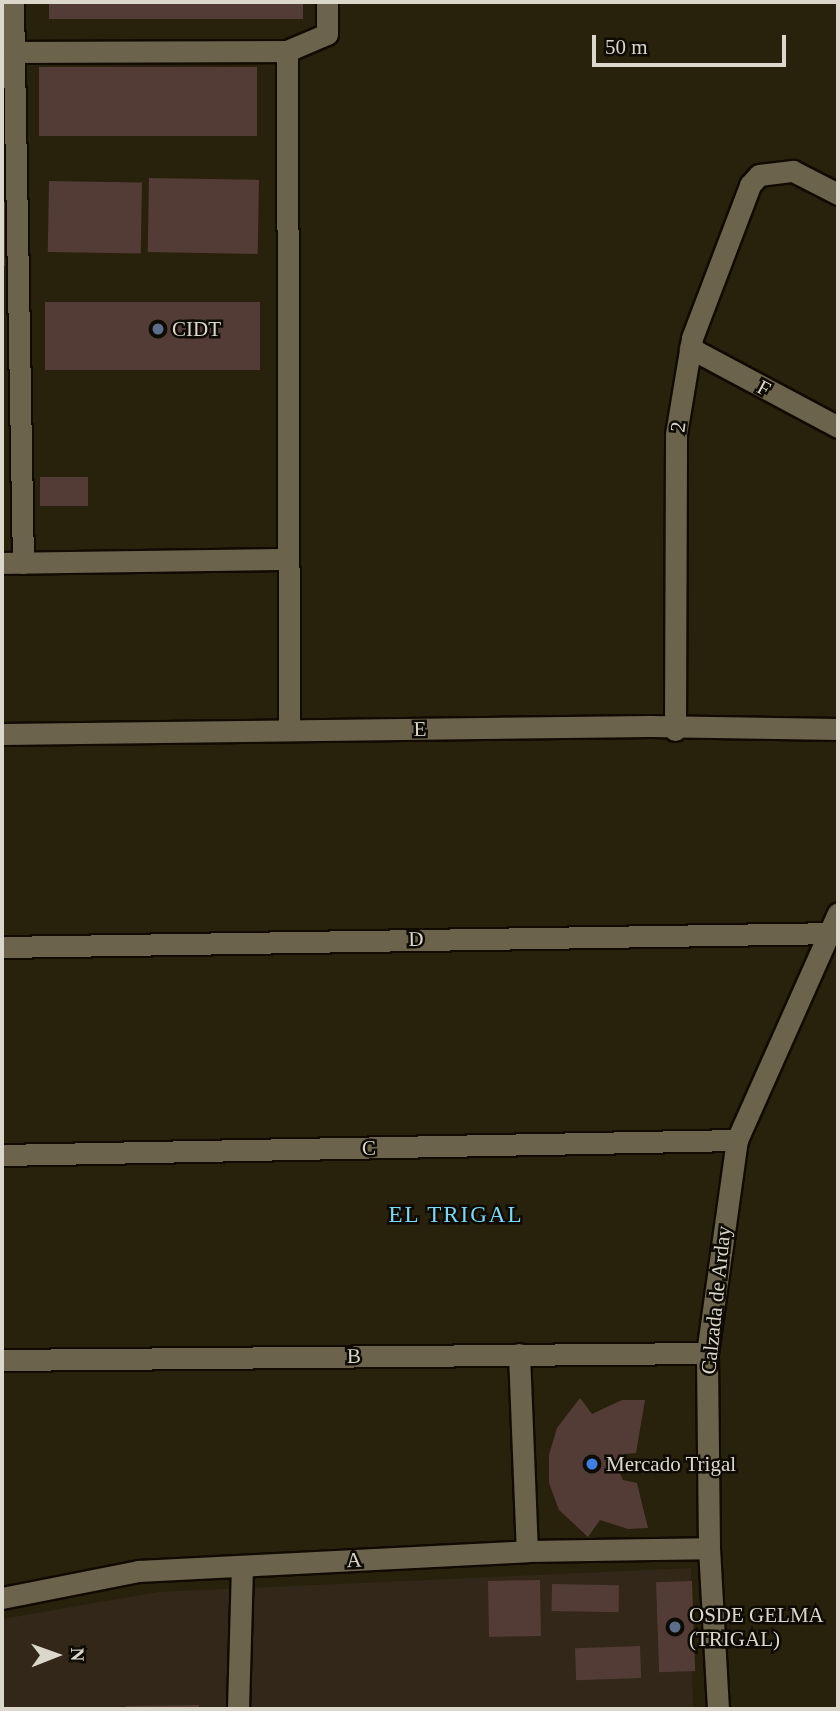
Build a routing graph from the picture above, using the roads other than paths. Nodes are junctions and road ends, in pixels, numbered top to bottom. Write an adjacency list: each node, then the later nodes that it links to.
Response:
1 (13, 2): 4 (street)
2 (327, 2): 3 (street)
3 (287, 51): 4 (street); 8 (street)
4 (13, 52): 10 (street)
5 (838, 194): 6 (street, 2)
6 (690, 348): 7 (street, F); 13 (street, 2)
7 (838, 427)
8 (288, 559): 10 (street); 12 (street)
9 (2, 563): 10 (street)
10 (23, 563)
11 (838, 729): 13 (street, E)
12 (289, 730): 13 (street, E); 14 (street, E)
13 (675, 730)
14 (2, 734)
15 (836, 926): 16 (street, D); 17 (street, Calzada de Arday)
16 (2, 947)
17 (737, 1140): 18 (street, C); 19 (street, Calzada de Arday)
18 (2, 1155)
19 (707, 1353): 20 (street, B); 22 (street, Calzada de Arday)
20 (519, 1354): 21 (street, B); 23 (street)
21 (2, 1360)
22 (709, 1548): 23 (street, A); 27 (street, Calzada de Arday)
23 (527, 1551): 24 (street, A)
24 (242, 1566): 25 (street, A); 26 (street)
25 (2, 1598)
26 (238, 1709)
27 (718, 1709)

